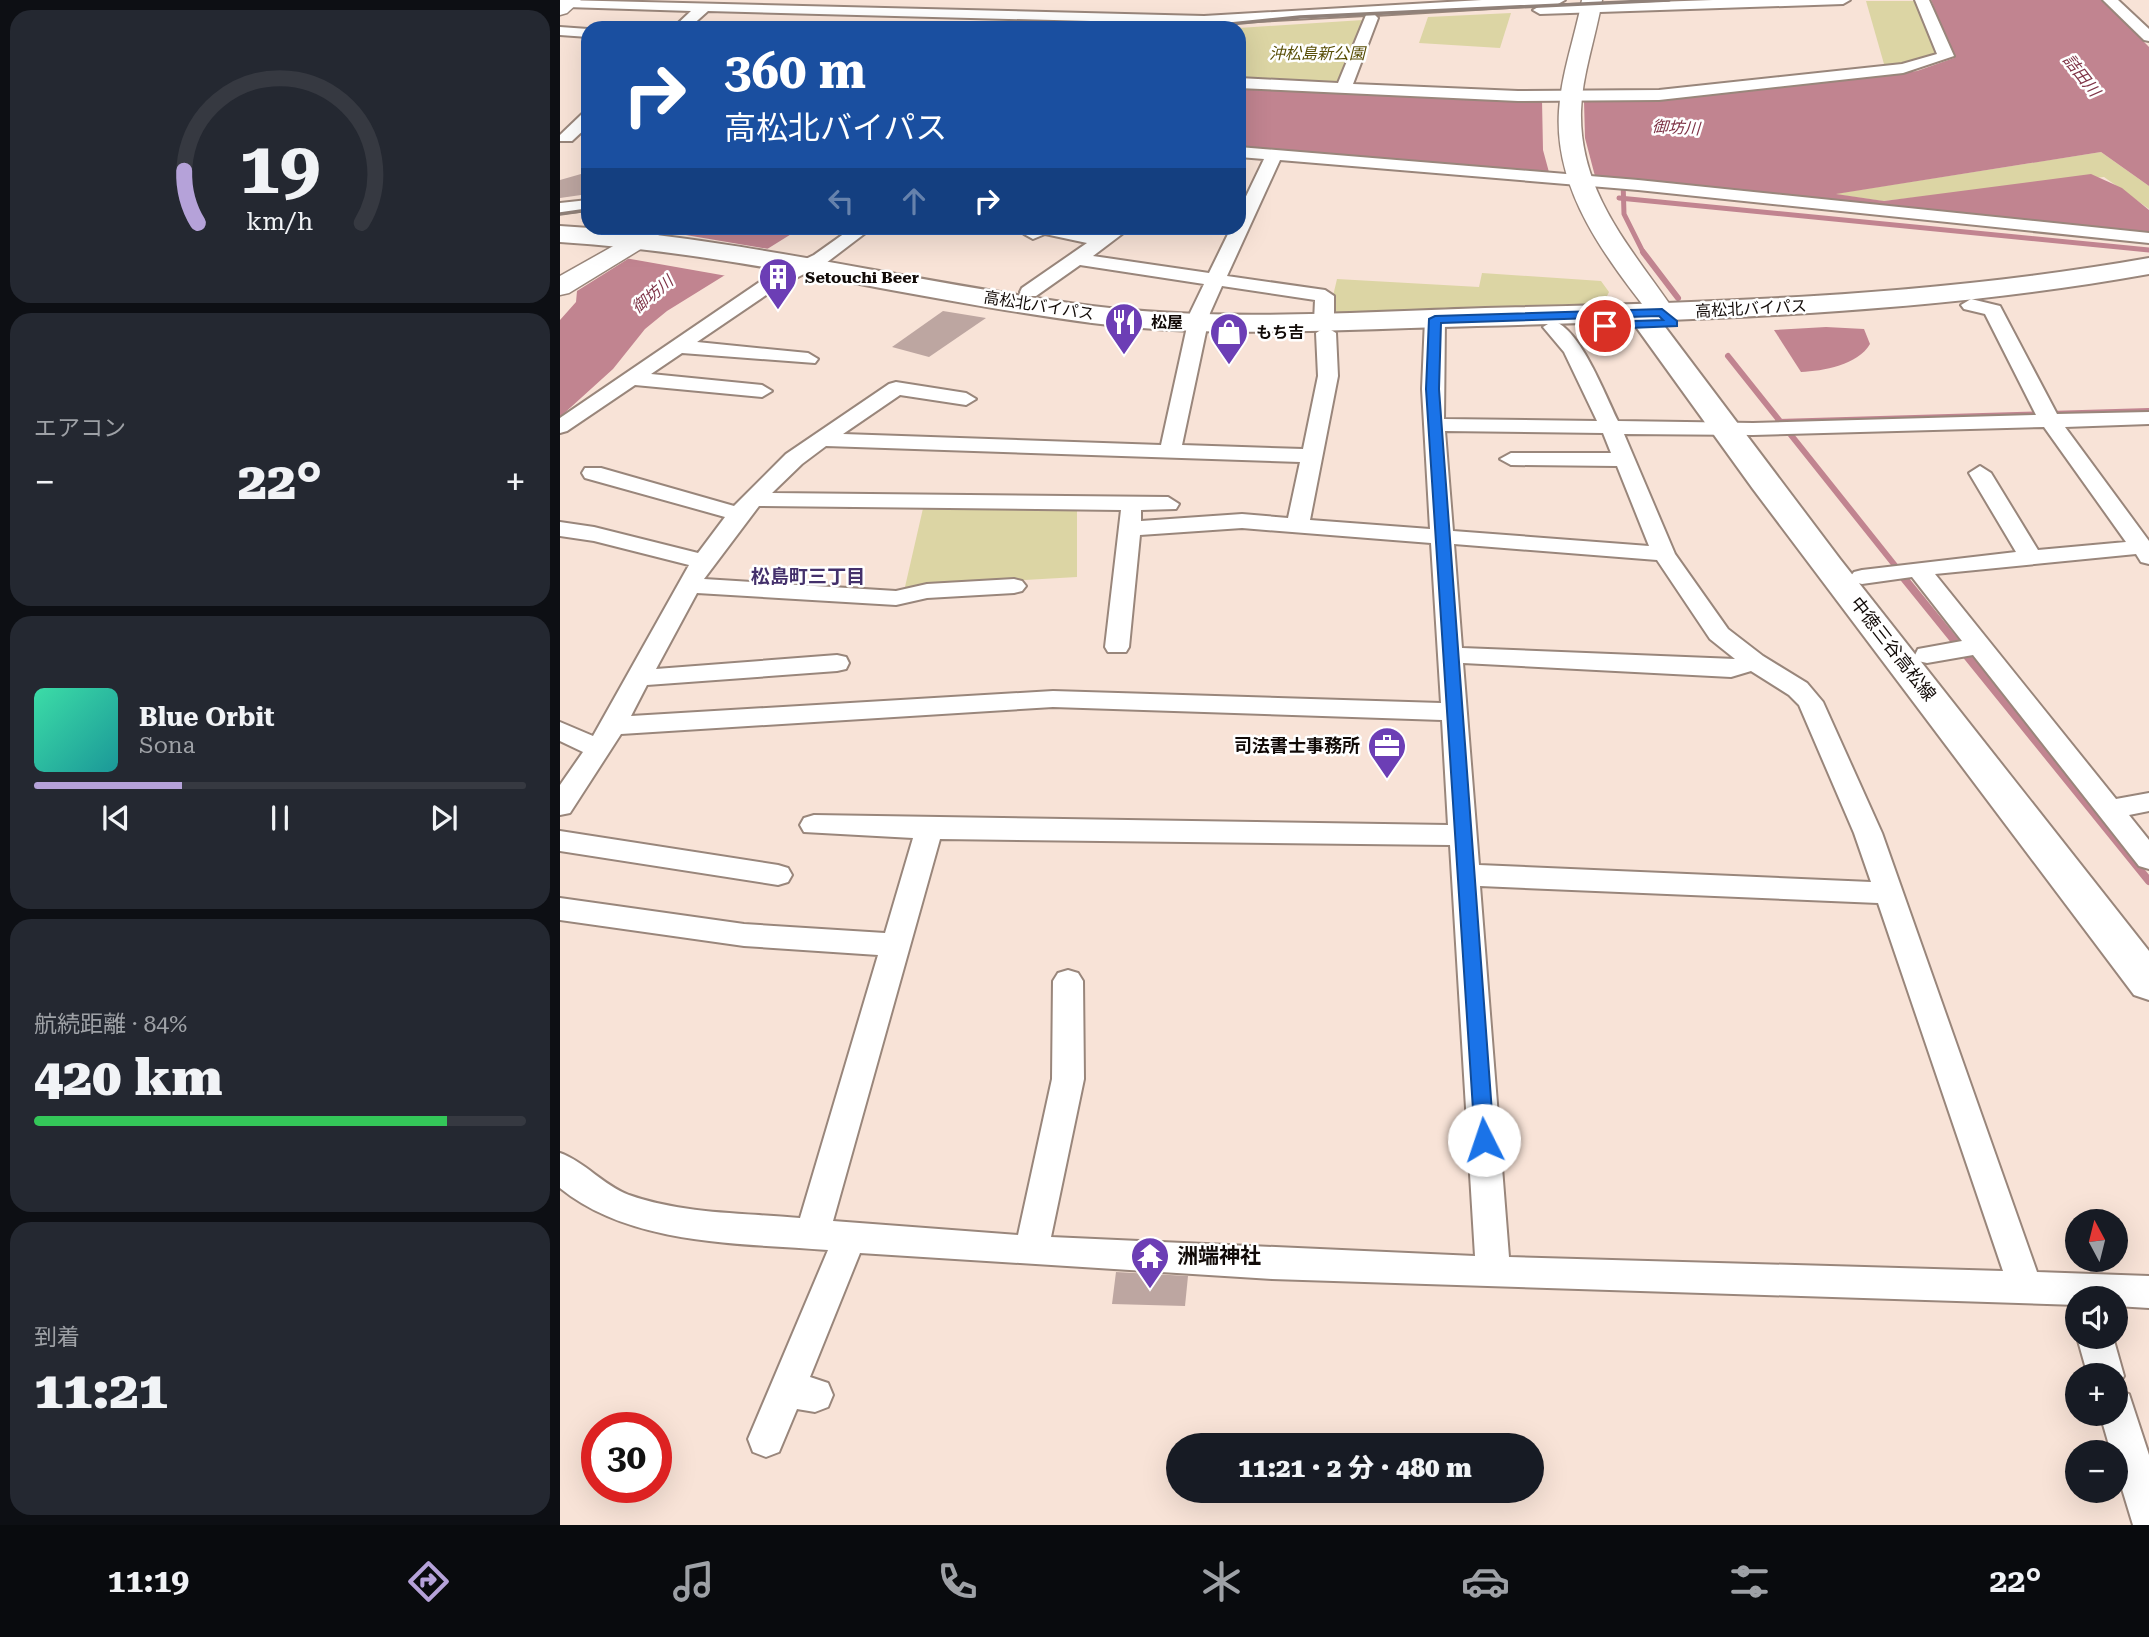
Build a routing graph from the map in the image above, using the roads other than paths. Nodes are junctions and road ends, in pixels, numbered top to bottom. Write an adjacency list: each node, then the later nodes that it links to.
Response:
1 (915, 0): 12 (street)
2 (1071, 0): 16 (street)
3 (1213, 0): 17 (street)
4 (1843, 0): 7 (street)
5 (1922, 0): 26 (street)
6 (2110, 0): 20 (street)
7 (1579, 3): 11 (street); 26 (street)
8 (566, 4): 10 (street)
9 (732, 4): 10 (street); 12 (street)
10 (704, 7): 13 (street)
11 (1374, 9): 18 (street); 19 (street); 25 (street)
12 (904, 12): 14 (street); 15 (street)
13 (688, 21)
14 (896, 21)
15 (1041, 21)
16 (1057, 21)
17 (1203, 21)
18 (1236, 21)
19 (1246, 25)
20 (2142, 25): 23 (street)
21 (560, 31): 22 (street)
22 (581, 32)
23 (2149, 37)
24 (1246, 82): 25 (street)
25 (1344, 87): 26 (street)
26 (1563, 98): 32 (street)
27 (581, 123): 28 (street)
28 (563, 138): 29 (street)
29 (581, 139)
30 (1246, 153): 31 (street)
31 (1275, 155): 32 (street); 35 (street)
32 (1579, 180): 41 (street); 52 (street)
33 (581, 206): 34 (street)
34 (560, 208)
35 (1246, 216)
36 (560, 234): 42 (main road, 高松北バイパス)
37 (852, 235): 46 (street)
38 (1074, 235): 43 (street)
39 (1111, 235): 43 (street)
40 (1237, 235): 48 (street)
41 (2149, 238)
42 (644, 241): 44 (main road, 高松北バイパス); 46 (main road, 高松北バイパス); 49 (street)
43 (1102, 241): 45 (street)
44 (560, 243)
45 (1076, 259): 48 (street); 50 (street)
46 (796, 270): 56 (main road, 高松北バイパス); 57 (street)
47 (2147, 271): 51 (main road, 高松北バイパス); 52 (main road, 高松北バイパス)
48 (1215, 281): 55 (street); 56 (street)
49 (560, 286)
50 (1029, 292)
51 (1970, 305): 52 (main road, 高松北バイパス); 62 (street)
52 (1656, 318): 53 (main road, 高松北バイパス); 54 (main road, 高松北バイパス); 67 (main road, 中徳三谷高松線)
53 (1435, 325): 54 (main road, 高松北バイパス); 55 (main road, 高松北バイパス); 64 (street)
54 (1553, 327): 66 (street)
55 (1325, 328): 56 (main road, 高松北バイパス); 70 (street)
56 (1197, 330): 69 (street)
57 (676, 346): 58 (street); 59 (street)
58 (808, 359)
59 (629, 378): 60 (street); 65 (street)
60 (762, 391)
61 (967, 399): 68 (street)
62 (2046, 414): 63 (street); 67 (street); 82 (street)
63 (2149, 418)
64 (1437, 425): 66 (street); 81 (street)
65 (560, 427)
66 (1611, 427): 67 (street); 72 (street)
67 (1762, 428): 87 (main road, 中徳三谷高松線); 116 (main road, 中徳三谷高松線)
68 (822, 440): 69 (street); 77 (street)
69 (1170, 451): 70 (street)
70 (1314, 456): 78 (street)
71 (1521, 456): 72 (street)
72 (1624, 460): 83 (street)
73 (593, 473): 77 (street)
74 (1980, 473): 84 (street)
75 (1133, 503): 76 (street); 77 (street); 80 (street)
76 (1168, 504)
77 (746, 506): 85 (street)
78 (1298, 525): 80 (street); 81 (street)
79 (560, 529): 85 (street)
80 (1128, 529): 91 (street)
81 (1445, 538): 83 (street); 93 (street)
82 (2146, 551): 84 (street)
83 (1664, 554): 94 (street)
84 (2031, 558): 86 (street)
85 (703, 561): 88 (street)
86 (1917, 569): 87 (street); 90 (street)
87 (1874, 576): 92 (main road, 中徳三谷高松線)
88 (689, 585): 89 (street); 96 (street)
89 (1014, 586)
90 (1978, 646): 92 (street); 103 (street)
91 (1117, 647)
92 (1937, 653): 113 (main road, 中徳三谷高松線)
93 (1452, 655): 94 (street); 97 (street)
94 (1754, 662): 111 (street)
95 (837, 663): 96 (street)
96 (640, 678): 98 (street)
97 (1456, 712): 98 (street); 106 (street)
98 (613, 726): 100 (street)
99 (560, 731): 100 (street)
100 (597, 748): 102 (street)
101 (2149, 802): 103 (street)
102 (560, 806)
103 (2109, 810): 108 (street)
104 (814, 825): 105 (street)
105 (929, 829): 106 (street); 114 (street)
106 (1464, 835): 109 (street)
107 (560, 841): 110 (street)
108 (2149, 859)
109 (1467, 874): 111 (street); 121 (street)
110 (778, 875)
111 (1889, 893): 122 (street)
112 (560, 909): 114 (street)
113 (2149, 939)
114 (896, 945): 118 (street)
115 (1069, 981): 120 (street)
116 (2149, 983)
117 (560, 1167): 118 (street)
118 (812, 1234): 119 (street)
119 (850, 1237): 120 (street); 127 (street)
120 (1031, 1251): 121 (street)
121 (1493, 1273): 122 (street)
122 (2025, 1286): 123 (street)
123 (2065, 1292)
124 (2149, 1292): 125 (street)
125 (2128, 1293)
126 (2122, 1426): 128 (street)
127 (766, 1439)
128 (2149, 1518)

